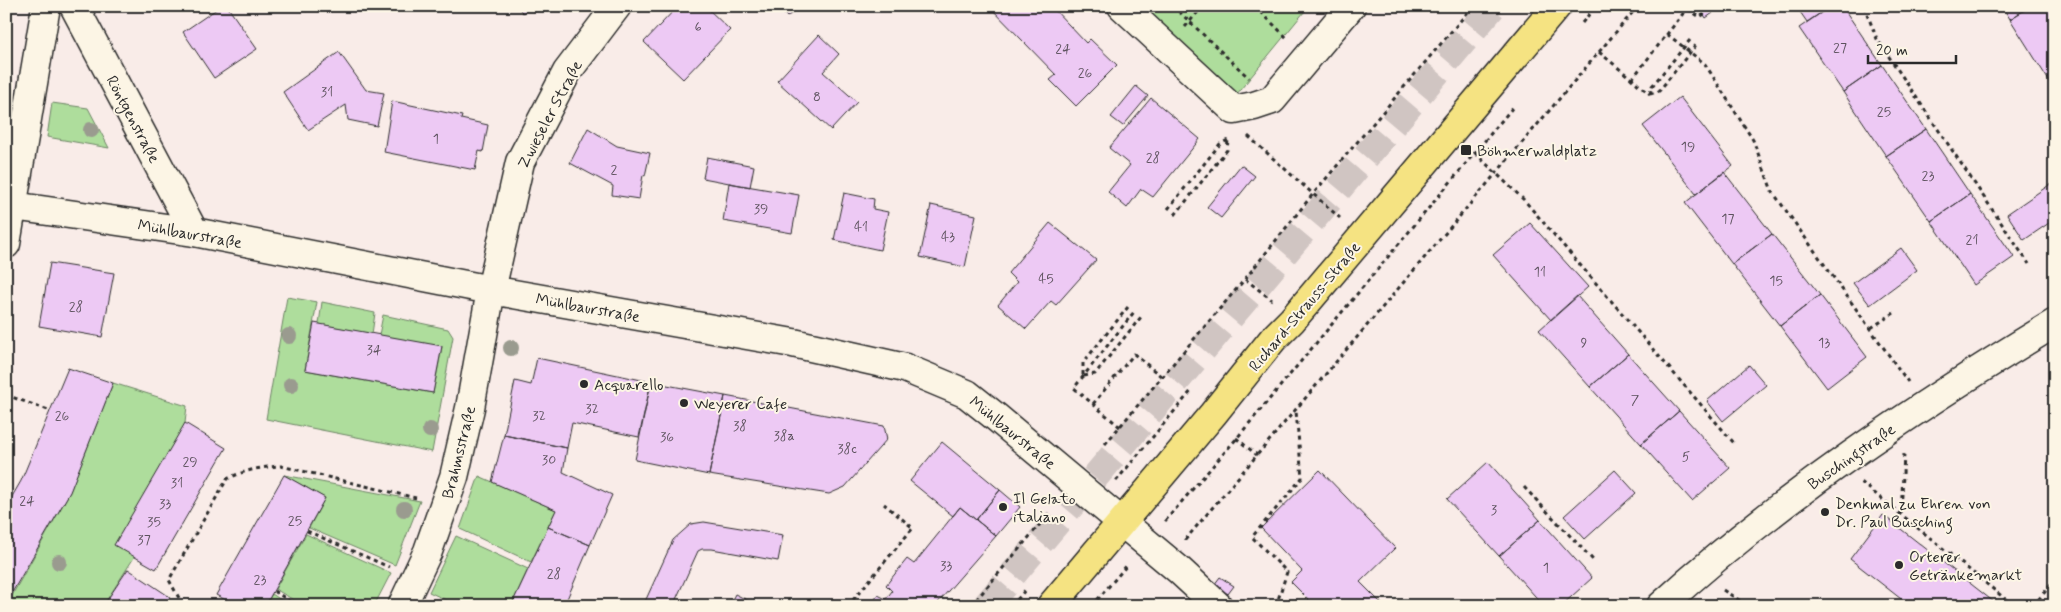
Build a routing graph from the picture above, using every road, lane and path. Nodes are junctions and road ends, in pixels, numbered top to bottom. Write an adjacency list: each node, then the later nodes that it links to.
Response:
1 (46, 6): 31 (street)
2 (74, 6): 35 (street, Röntgenstraße)
3 (617, 6): 39 (street, Zwieseler Straße)
4 (1122, 6): 23 (street)
5 (1173, 6): 23 (path)
6 (1255, 6): 20 (path)
7 (1351, 6): 20 (street)
8 (1473, 6): 30 (path)
9 (1557, 6): 68 (main road, Richard-Strauss-Straße)
10 (1596, 6): 15 (path)
11 (1638, 6): 19 (path)
12 (1864, 6): 37 (path)
13 (1689, 8): 14 (path); 16 (path)
14 (1707, 12)
15 (1578, 28)
16 (1667, 34): 21 (path); 46 (path)
17 (1690, 40): 22 (path)
18 (1696, 45): 22 (path)
19 (1599, 52): 21 (path); 29 (path)
20 (1307, 58): 23 (street)
21 (1632, 80): 22 (path)
22 (1650, 94)
23 (1272, 100)
24 (1517, 102): 28 (path)
25 (1234, 134): 27 (path)
26 (1246, 135): 30 (path)
27 (1228, 140): 32 (path); 33 (path)
28 (1475, 153): 29 (path); 56 (path)
29 (1496, 173): 51 (path); 57 (path)
30 (1313, 194): 34 (path); 38 (path)
31 (10, 205): 35 (street, Mühlbaurstraße); 36 (street)
32 (1168, 209)
33 (1175, 215)
34 (1342, 220)
35 (194, 232): 39 (street, Mühlbaurstraße)
36 (6, 244)
37 (2029, 264)
38 (1245, 278): 40 (path); 48 (path)
39 (491, 290): 65 (street, Brahmsstraße); 68 (street, Mühlbaurstraße)
40 (1277, 304)
41 (1128, 307): 47 (path)
42 (1134, 312): 47 (path)
43 (1894, 313): 46 (path)
44 (1141, 317): 47 (path)
45 (2055, 323): 53 (street, Buschingstraße)
46 (1871, 328): 53 (path)
47 (1083, 376): 50 (path)
48 (1162, 377): 50 (path); 54 (path)
49 (6, 395): 52 (path)
50 (1093, 404): 54 (path)
51 (1296, 410): 59 (path); 84 (path)
52 (51, 411)
53 (1915, 412): 60 (street, Buschingstraße); 66 (path)
54 (1120, 427): 58 (path)
55 (1232, 434): 56 (path)
56 (1237, 438): 59 (path); 70 (path)
57 (1734, 443)
58 (1105, 444)
59 (1257, 455): 71 (path)
60 (1838, 463): 66 (path); 85 (street, Buschingstraße)
61 (1524, 486): 72 (path)
62 (6, 492): 63 (path)
63 (13, 495)
64 (884, 504): 79 (path)
65 (445, 505): 76 (path); 78 (street, Brahmsstraße)
66 (1901, 514): 86 (path)
67 (1046, 517): 80 (path)
68 (1121, 522): 70 (street, Mühlbaurstraße); 81 (main road, Richard-Strauss-Straße)
69 (307, 531): 73 (path)
70 (1146, 543): 82 (path); 83 (street, Mühlbaurstraße)
71 (1183, 543)
72 (1592, 560)
73 (391, 568)
74 (2055, 580): 87 (path)
75 (274, 592): 77 (path)
76 (179, 606)
77 (297, 606)
78 (402, 606)
79 (848, 606)
80 (971, 606)
81 (1051, 606)
82 (1092, 606)
83 (1218, 606)
84 (1276, 606)
85 (1661, 606)
86 (2014, 606)
87 (2033, 606)

